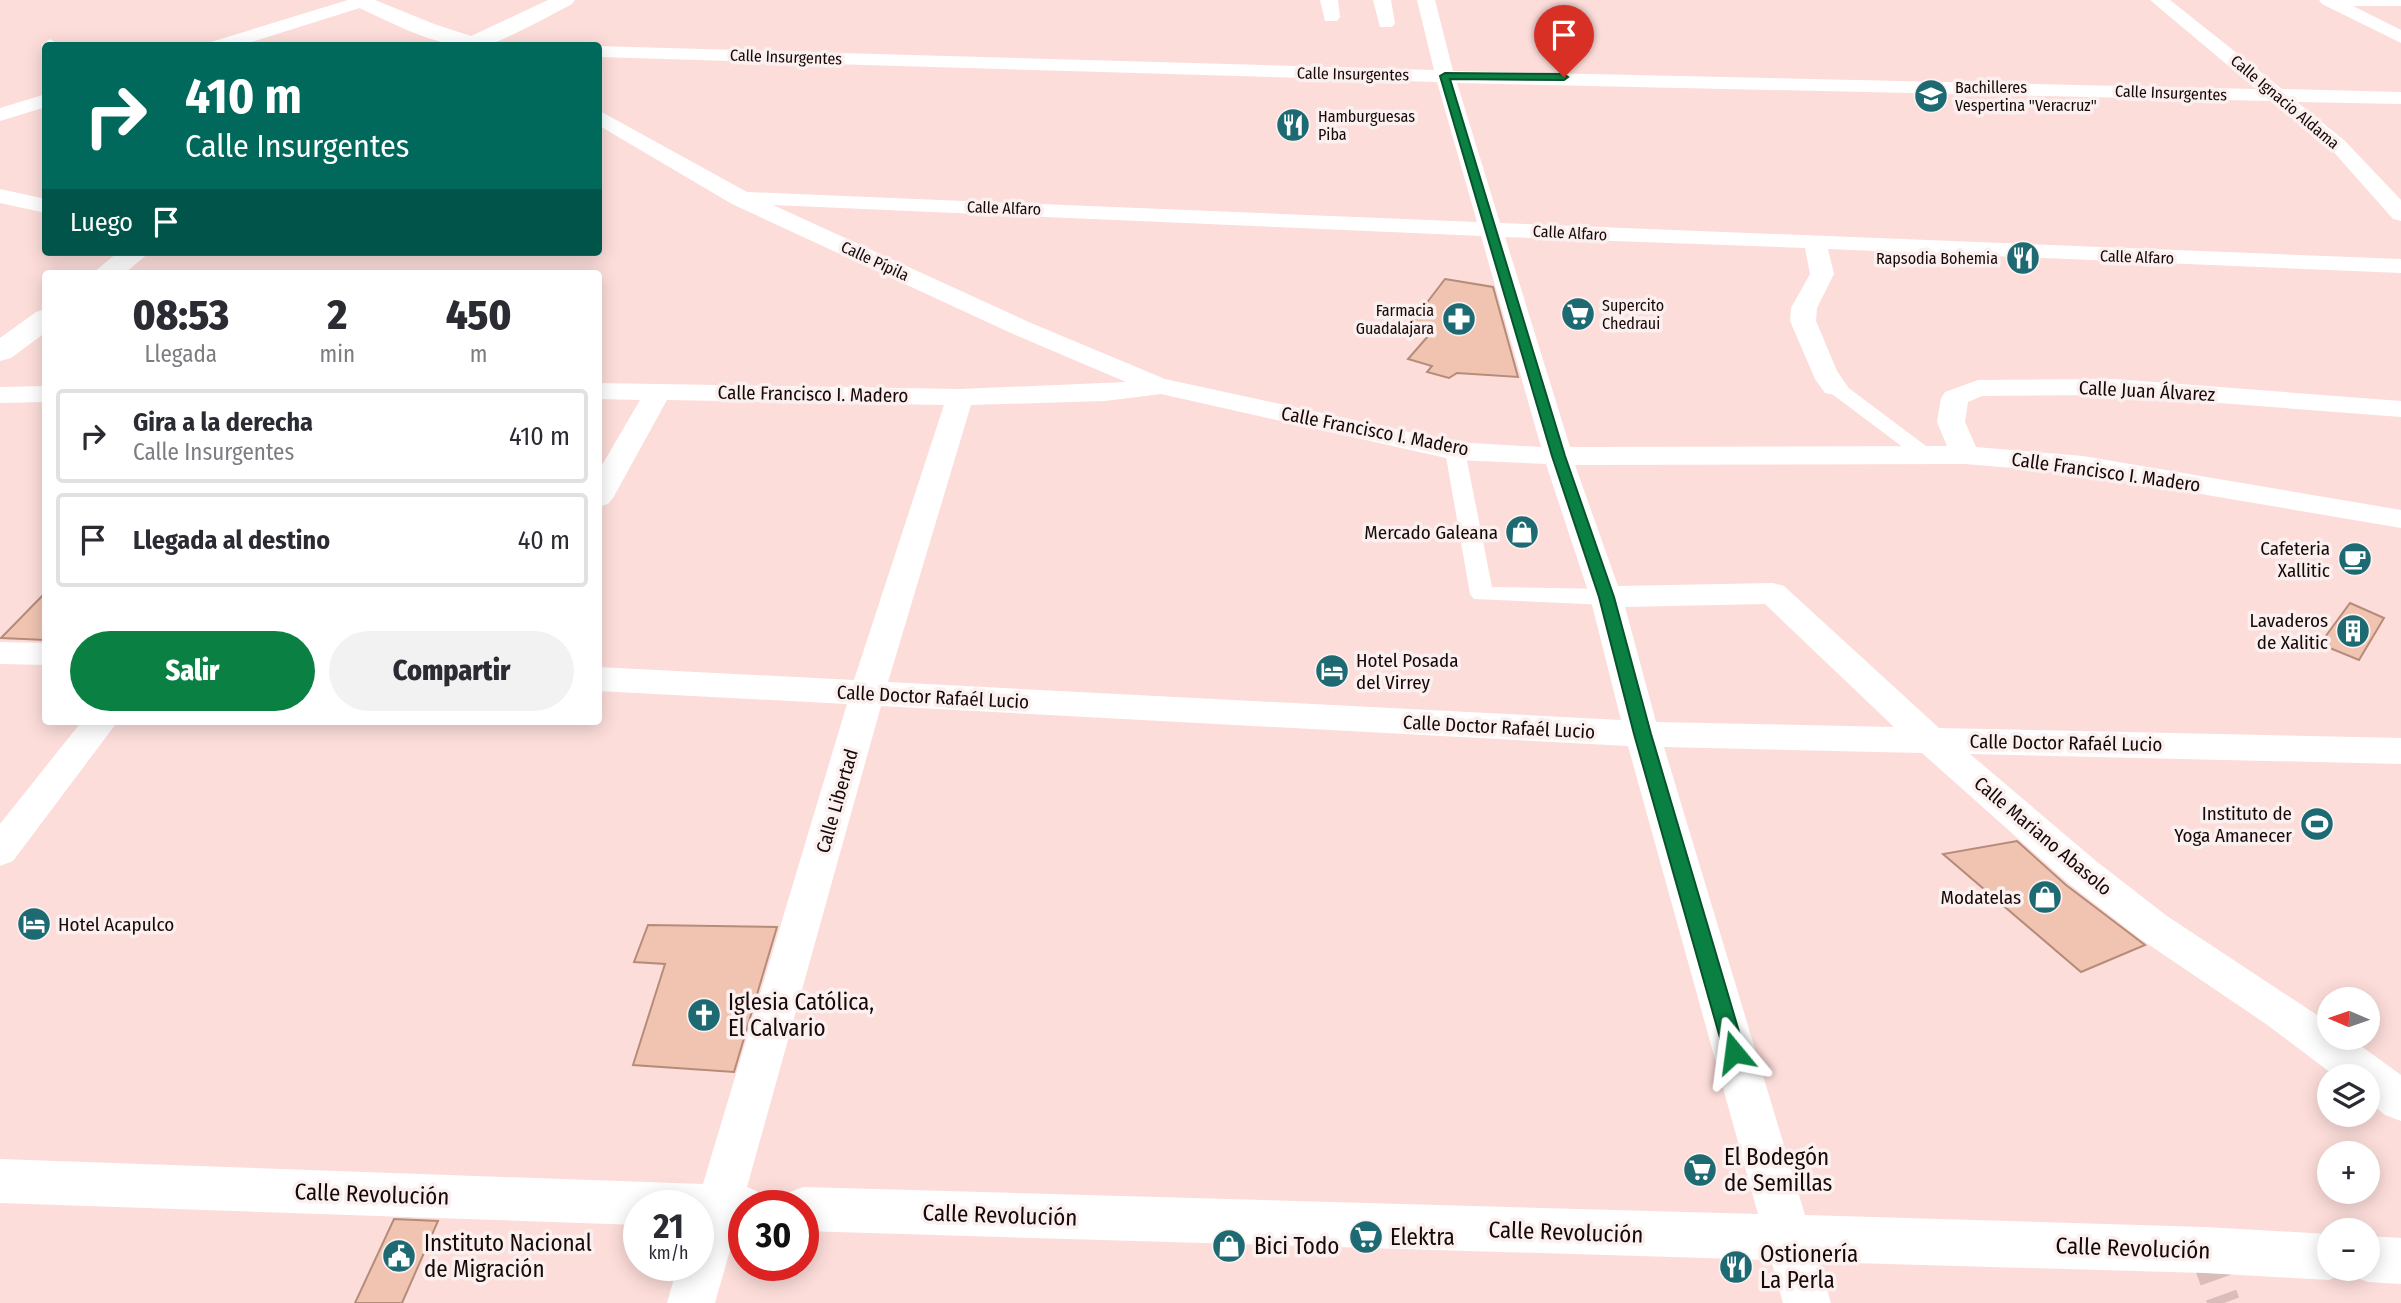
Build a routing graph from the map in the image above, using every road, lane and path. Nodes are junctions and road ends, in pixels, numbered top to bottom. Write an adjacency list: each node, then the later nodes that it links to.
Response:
1 (565, 0): 12 (main road)
2 (1382, 0): 8 (street)
3 (1426, 0): 14 (street)
4 (2160, 0): 15 (street, Calle Ignacio Aldama)
5 (2325, 0): 7 (street); 9 (street)
6 (358, 1): 10 (street); 11 (main road)
7 (2401, 1)
8 (1386, 23)
9 (2401, 37)
10 (230, 42)
11 (465, 42)
12 (480, 42)
13 (602, 51): 14 (street, Calle Insurgentes)
14 (1445, 76): 15 (street, Calle Insurgentes); 24 (street)
15 (2282, 97): 16 (street, Calle Insurgentes); 23 (street, Calle Ignacio Aldama)
16 (2401, 98)
17 (42, 101): 18 (street)
18 (0, 115)
19 (602, 119): 21 (street, Calle Pípila)
20 (0, 196): 22 (street)
21 (740, 199): 24 (street, Calle Alfaro); 31 (street, Calle Pípila)
22 (42, 205)
23 (2401, 214)
24 (1493, 229): 25 (street, Calle Alfaro); 41 (street)
25 (1815, 241): 27 (street, Calle Alfaro); 32 (street)
26 (130, 256): 28 (main road)
27 (2401, 267)
28 (111, 270)
29 (42, 321): 30 (main road)
30 (0, 352)
31 (1161, 386): 37 (street, Calle Francisco I. Madero); 39 (street, Calle Francisco I. Madero)
32 (1835, 387): 42 (street)
33 (602, 391): 34 (street, Calle Francisco I. Madero)
34 (659, 391): 37 (street, Calle Francisco I. Madero); 43 (street)
35 (42, 394): 36 (street)
36 (0, 395)
37 (960, 397): 49 (street, Calle Libertad)
38 (2401, 409): 40 (street, Calle Juan Álvarez)
39 (1455, 451): 41 (street, Calle Francisco I. Madero); 45 (street)
40 (1965, 455): 42 (street, Calle Francisco I. Madero); 44 (street, Calle Francisco I. Madero)
41 (1558, 456): 42 (street, Calle Francisco I. Madero); 45 (street)
42 (1927, 456)
43 (602, 491)
44 (2401, 519)
45 (1606, 597): 51 (street); 52 (street, Calle Mariano Abasolo)
46 (0, 653): 47 (street)
47 (42, 654)
48 (602, 679): 49 (street, Calle Doctor Rafaél Lucio)
49 (867, 694): 51 (street, Calle Doctor Rafaél Lucio); 59 (street, Calle Libertad)
50 (98, 725): 54 (street)
51 (1642, 734): 52 (street, Calle Doctor Rafaél Lucio); 63 (street)
52 (1930, 740): 53 (street, Calle Doctor Rafaél Lucio); 55 (street, Calle Mariano Abasolo)
53 (2401, 751)
54 (0, 850)
55 (2352, 1064)
56 (2380, 1085): 57 (street, Calle Mariano Abasolo)
57 (2401, 1101)
58 (0, 1181): 60 (street, Calle Revolución)
59 (736, 1190)
60 (728, 1207)
61 (819, 1209): 63 (street, Calle Revolución)
62 (728, 1216): 67 (street, Calle Libertad)
63 (1788, 1238): 64 (street, Calle Revolución); 68 (street)
64 (2317, 1256)
65 (2380, 1260): 66 (street)
66 (2401, 1261)
67 (691, 1303)
68 (1807, 1303)

